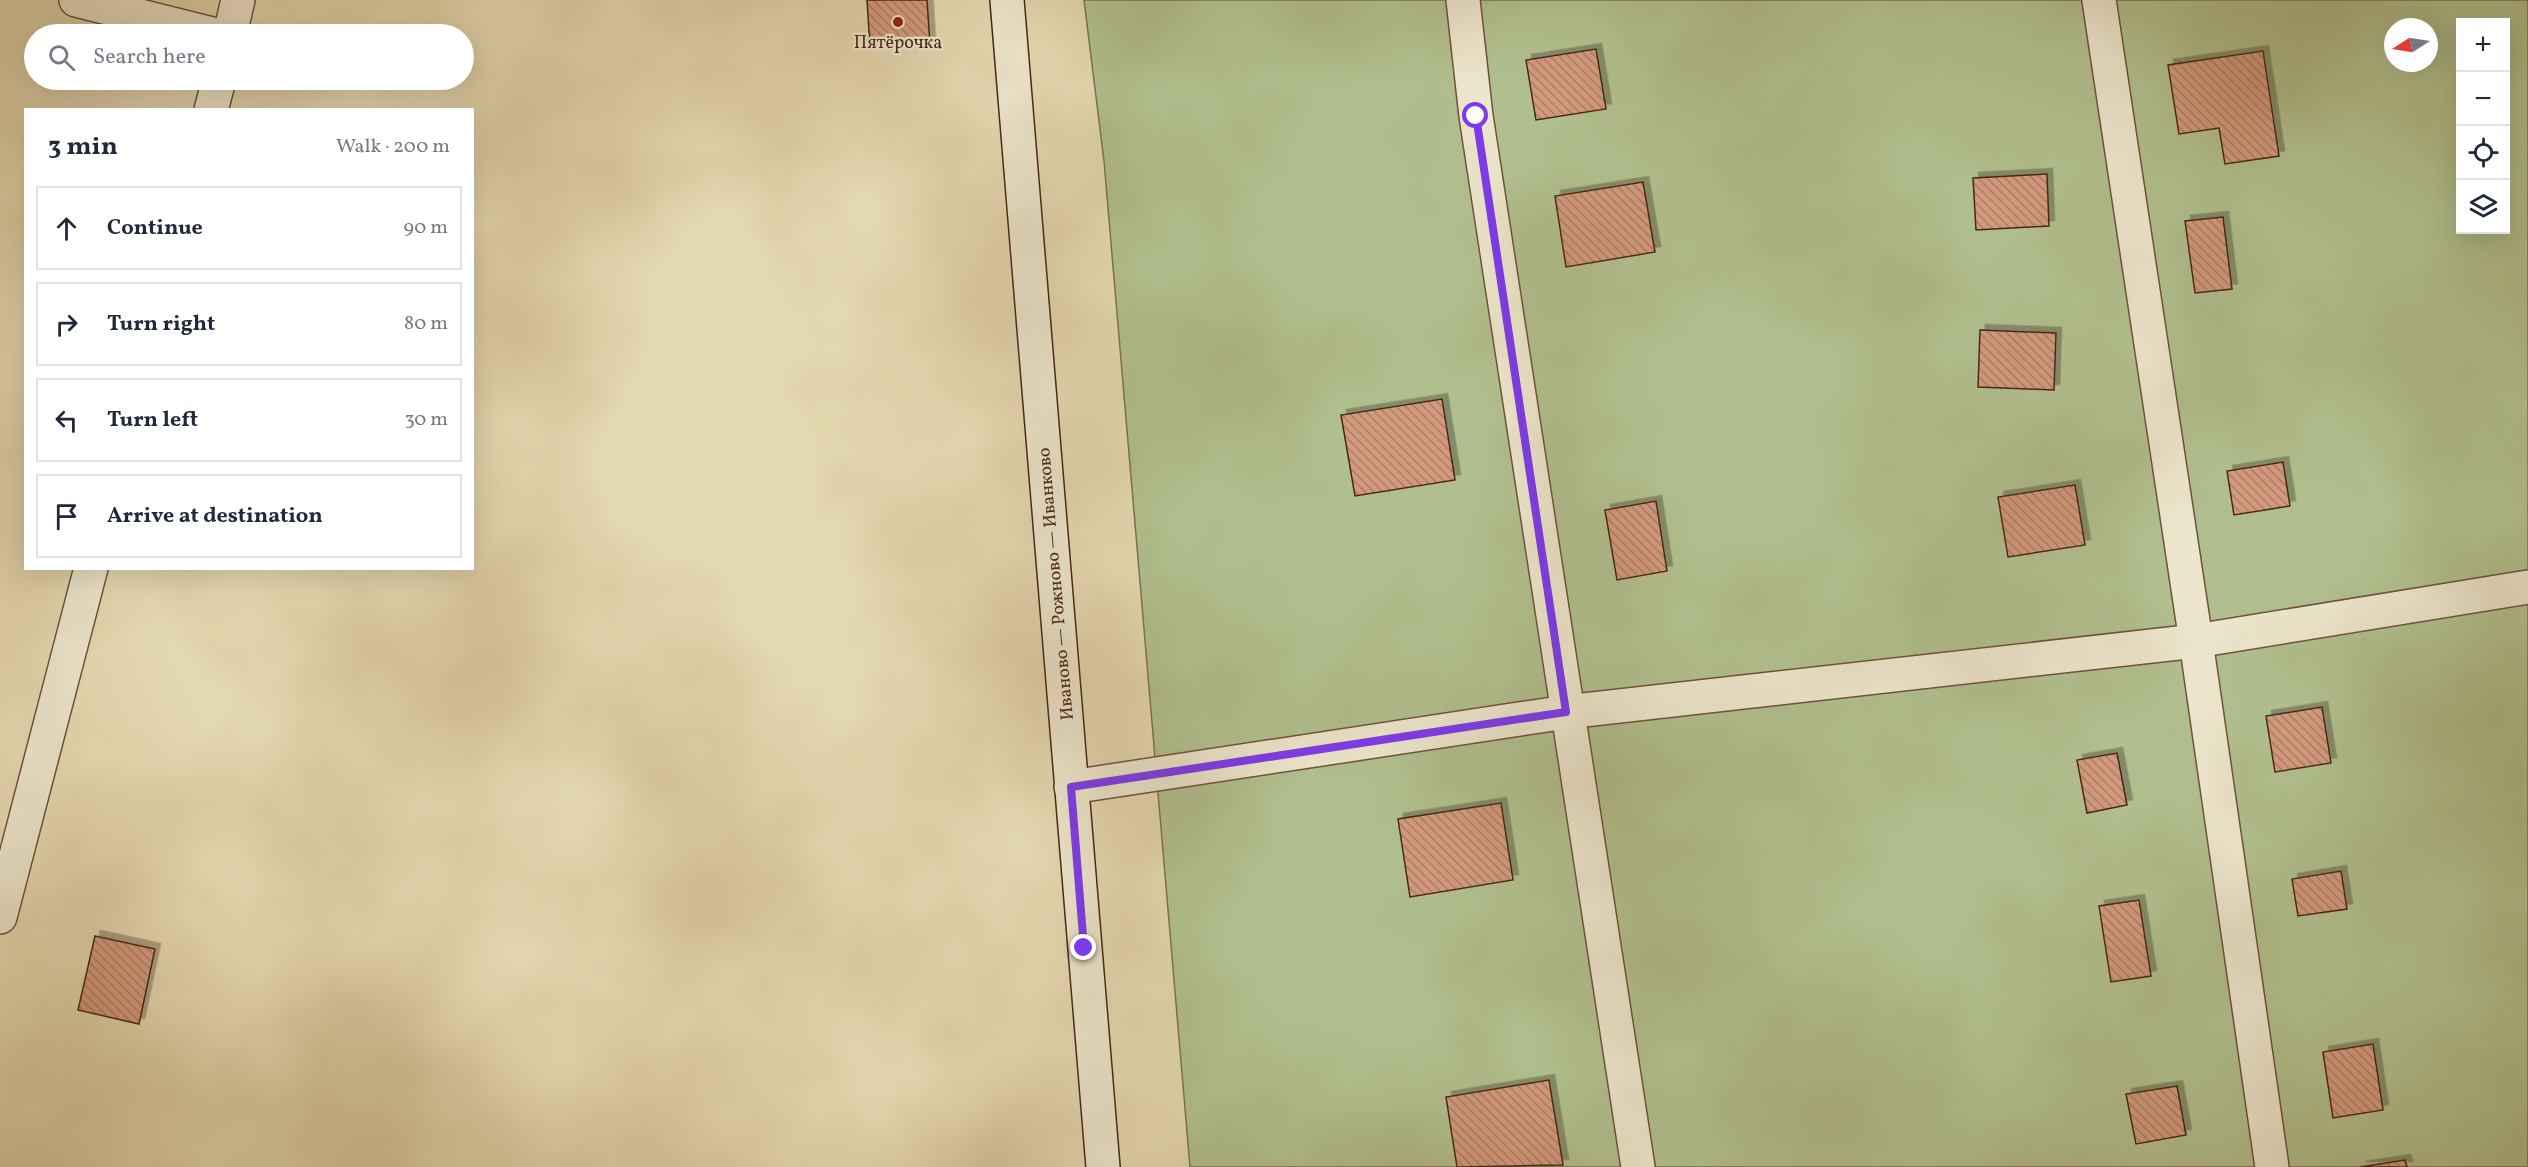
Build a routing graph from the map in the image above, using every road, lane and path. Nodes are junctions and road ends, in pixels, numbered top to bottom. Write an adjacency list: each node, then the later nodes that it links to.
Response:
1 (76, 0): 6 (street)
2 (238, 0): 7 (street)
3 (1007, 0): 14 (street, Иваново — Рожново — Иванково)
4 (1463, 0): 13 (street)
5 (2099, 0): 12 (street)
6 (172, 24)
7 (232, 24)
8 (216, 90): 9 (street)
9 (212, 108)
10 (90, 570): 15 (street)
11 (2528, 587): 12 (street)
12 (2196, 641): 13 (street); 18 (street)
13 (1566, 712): 14 (street); 17 (street)
14 (1071, 787): 16 (street, Иваново — Рожново — Иванково)
15 (0, 917)
16 (1103, 1167)
17 (1638, 1167)
18 (2272, 1167)

